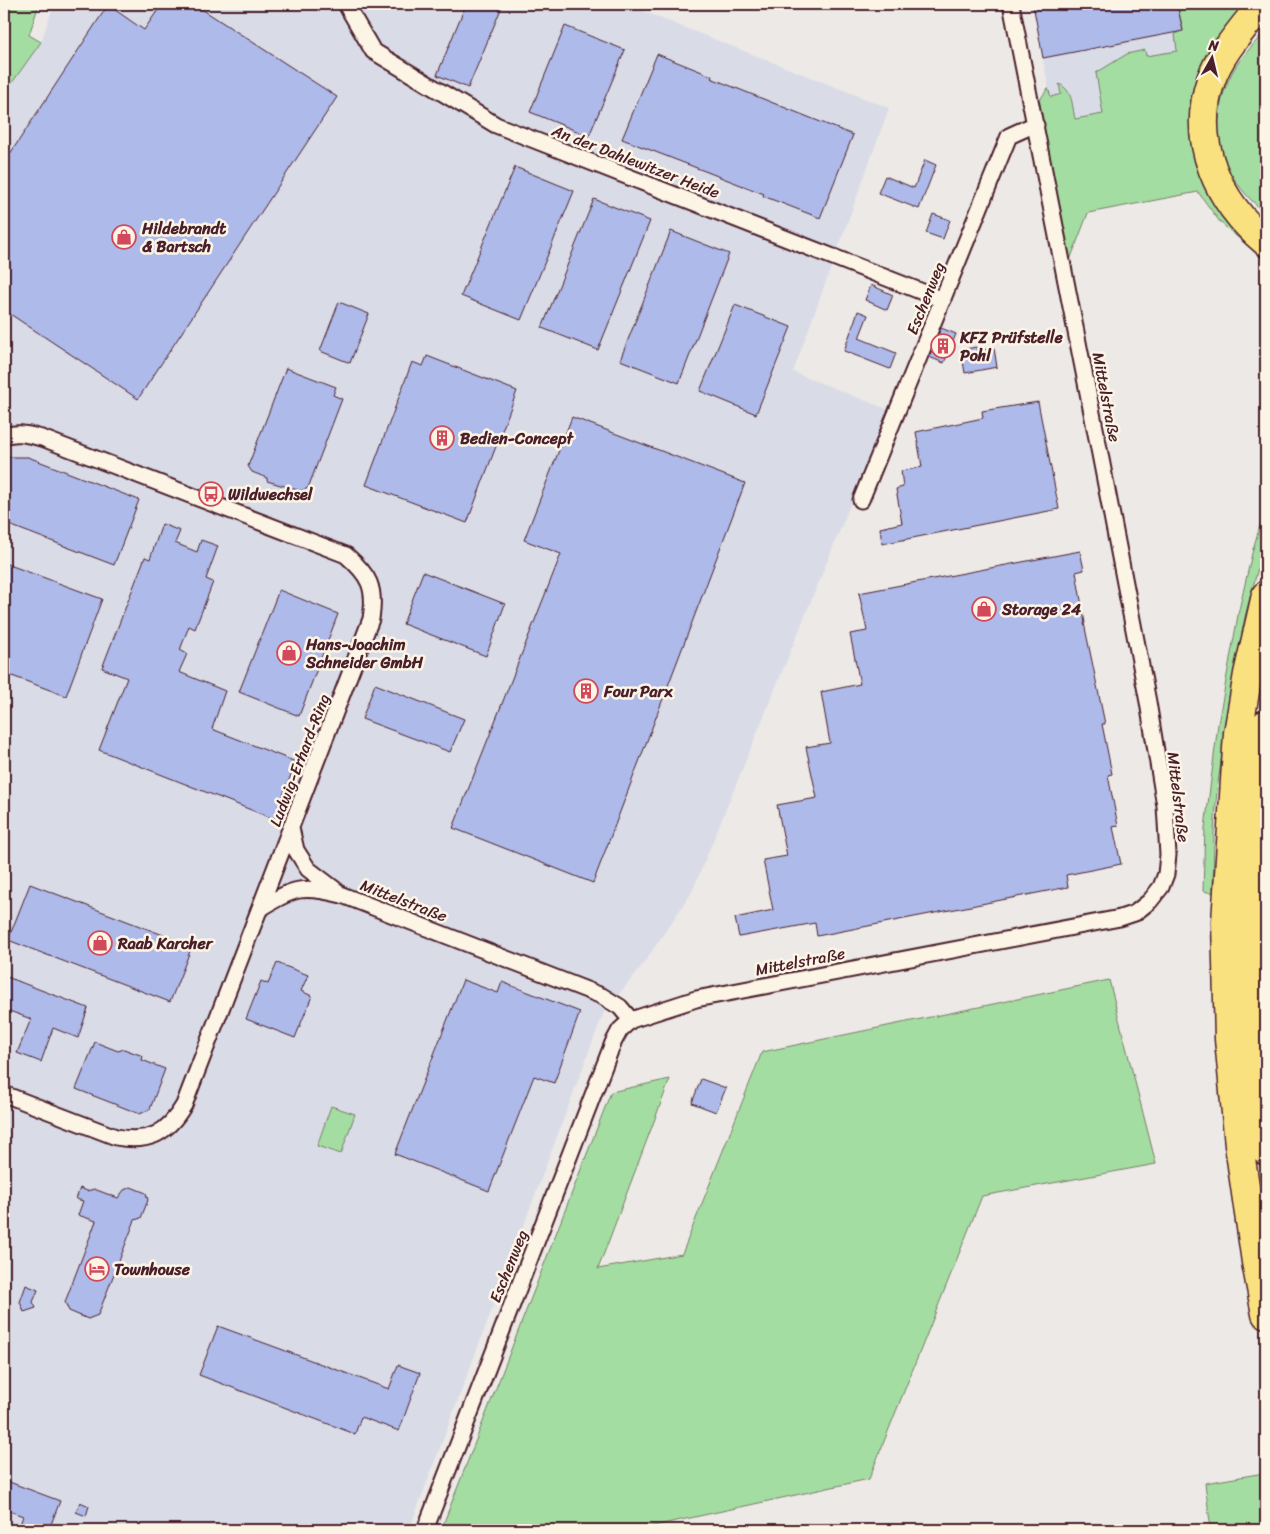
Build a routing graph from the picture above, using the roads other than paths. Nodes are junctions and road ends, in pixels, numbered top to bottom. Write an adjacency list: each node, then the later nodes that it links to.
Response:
1 (1011, 4): 4 (street, Mittelstraße)
2 (348, 8): 8 (street, An der Dahlewitzer Heide)
3 (1257, 8): 5 (highway)
4 (1036, 125): 8 (street, Eschenweg); 16 (street, Mittelstraße)
5 (1212, 172): 6 (highway); 7 (highway)
6 (1266, 227)
7 (1266, 242)
8 (943, 300): 10 (street, Eschenweg)
9 (4, 436): 13 (street, Ludwig-Erhard-Ring)
10 (861, 500)
11 (1266, 595): 19 (highway)
12 (1266, 724): 18 (highway)
13 (291, 828): 14 (street, Mittelstraße); 15 (street, Ludwig-Erhard-Ring)
14 (342, 895): 15 (street, Mittelstraße); 16 (street, Mittelstraße)
15 (260, 909): 17 (street, Ludwig-Erhard-Ring)
16 (631, 1020): 20 (street, Eschenweg)
17 (4, 1094)
18 (1266, 1151)
19 (1266, 1314)
20 (425, 1530)

